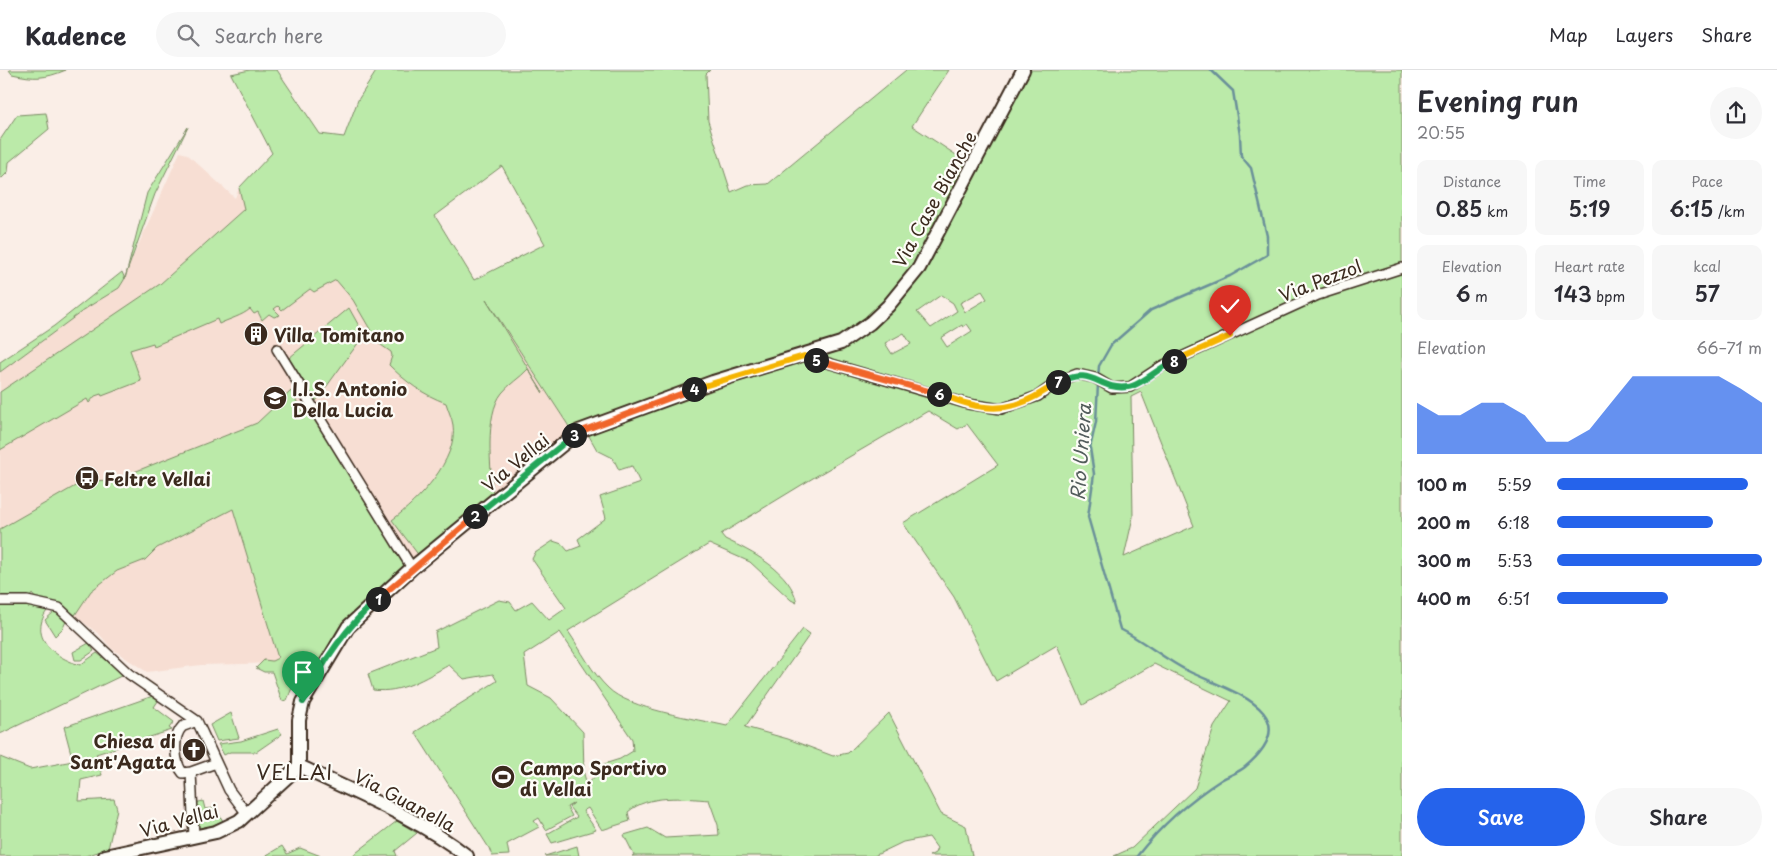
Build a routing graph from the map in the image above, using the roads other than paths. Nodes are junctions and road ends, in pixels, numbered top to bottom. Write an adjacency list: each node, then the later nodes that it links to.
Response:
1 (1023, 70): 4 (street, Via Case Bianche)
2 (1402, 268): 4 (street, Via Pezzol)
3 (277, 350): 5 (street)
4 (804, 356): 5 (street, Via Vellai)
5 (412, 568): 9 (street, Via Vellai)
6 (0, 601): 7 (street)
7 (197, 722): 8 (street); 10 (street)
8 (216, 763): 10 (street); 11 (street)
9 (299, 766): 11 (street, Via Vellai); 14 (street, Via Guanella)
10 (191, 772): 12 (street)
11 (246, 814): 12 (street, Via Vellai)
12 (194, 837): 13 (street, Via Vellai)
13 (105, 856)
14 (467, 856)

